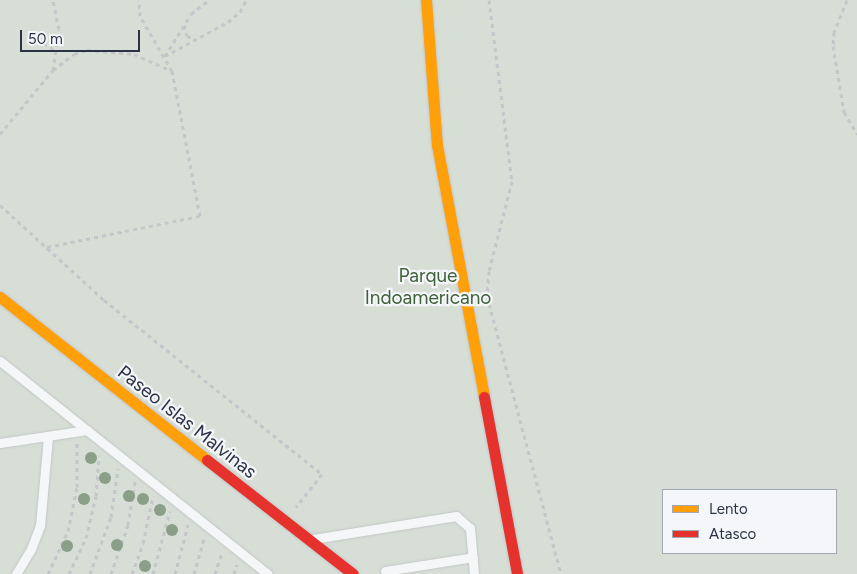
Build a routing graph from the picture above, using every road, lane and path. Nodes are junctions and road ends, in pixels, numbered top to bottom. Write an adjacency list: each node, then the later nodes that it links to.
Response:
1 (53, 0): 11 (path)
2 (139, 0): 12 (path)
3 (209, 0): 8 (path)
4 (246, 0): 10 (path)
5 (426, 0): 68 (street)
6 (489, 0): 69 (path)
7 (846, 0): 16 (path)
8 (184, 24): 10 (path); 12 (path)
9 (37, 38): 11 (path)
10 (194, 39): 12 (path)
11 (58, 52): 13 (path)
12 (165, 56): 14 (path)
13 (53, 70): 14 (path); 15 (path)
14 (172, 72): 18 (path)
15 (0, 134)
16 (857, 134)
17 (0, 205): 18 (path)
18 (47, 247): 41 (path)
19 (0, 297): 41 (street, Paseo Islas Malvinas)
20 (0, 361): 21 (lane)
21 (87, 430): 22 (lane); 65 (lane)
22 (48, 436): 25 (lane); 54 (lane)
23 (85, 441): 24 (path)
24 (78, 442): 26 (path); 55 (path)
25 (0, 443)
26 (68, 443)
27 (106, 458): 56 (path)
28 (112, 462): 29 (path)
29 (118, 468): 30 (path); 57 (path)
30 (124, 472)
31 (129, 477): 32 (path)
32 (135, 481): 33 (path); 58 (path)
33 (141, 486)
34 (147, 491): 35 (path)
35 (153, 496): 36 (path); 59 (path)
36 (159, 500)
37 (165, 505): 38 (path)
38 (170, 510): 39 (path); 60 (path)
39 (176, 515)
40 (182, 520): 42 (path)
41 (285, 521): 46 (street, Paseo Islas Malvinas)
42 (188, 524): 43 (path); 61 (path)
43 (194, 529)
44 (199, 533): 45 (path)
45 (204, 538): 47 (path); 62 (path)
46 (308, 539): 50 (lane); 66 (street, Paseo Islas Malvinas)
47 (210, 542)
48 (216, 547): 49 (path)
49 (222, 552): 51 (path); 63 (path)
50 (473, 557): 53 (lane); 67 (lane)
51 (237, 564): 52 (path); 64 (path)
52 (244, 569)
53 (385, 570)
54 (16, 574)
55 (48, 574)
56 (69, 574)
57 (90, 574)
58 (111, 574)
59 (132, 574)
60 (153, 574)
61 (175, 574)
62 (194, 574)
63 (215, 574)
64 (234, 574)
65 (268, 574)
66 (352, 574)
67 (474, 574)
68 (517, 574)
69 (562, 574)

